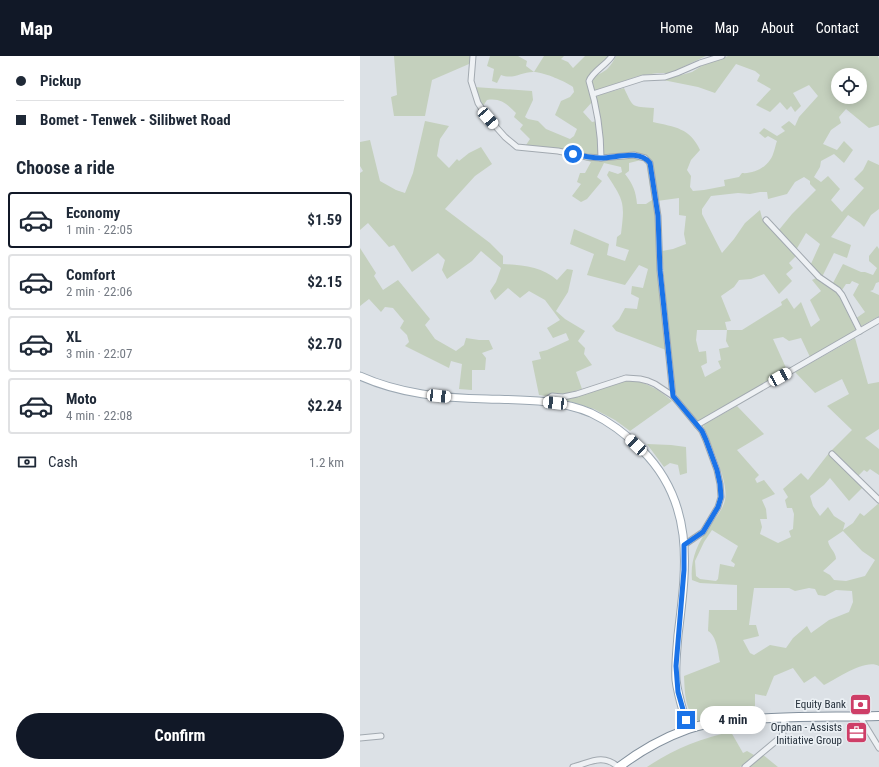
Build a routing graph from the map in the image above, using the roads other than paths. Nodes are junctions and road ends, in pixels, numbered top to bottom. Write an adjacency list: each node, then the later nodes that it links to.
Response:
1 (473, 56): 5 (street)
2 (612, 56): 4 (street)
3 (722, 56): 4 (street)
4 (593, 94): 5 (street)
5 (601, 158): 10 (street)
6 (766, 220): 8 (street)
7 (879, 320): 8 (street)
8 (860, 331): 12 (street)
9 (360, 376): 11 (main road)
10 (673, 396): 11 (street); 12 (street)
11 (546, 402): 15 (main road)
12 (697, 425): 15 (street)
13 (832, 454): 14 (street)
14 (879, 500)
15 (684, 545): 19 (main road)
16 (860, 716): 17 (highway); 18 (highway); 22 (street)
17 (879, 716)
18 (784, 717): 19 (highway); 25 (street)
19 (688, 729): 24 (highway)
20 (381, 736): 21 (street)
21 (360, 738)
22 (879, 748)
23 (573, 767): 24 (street)
24 (618, 767)
25 (745, 767)

